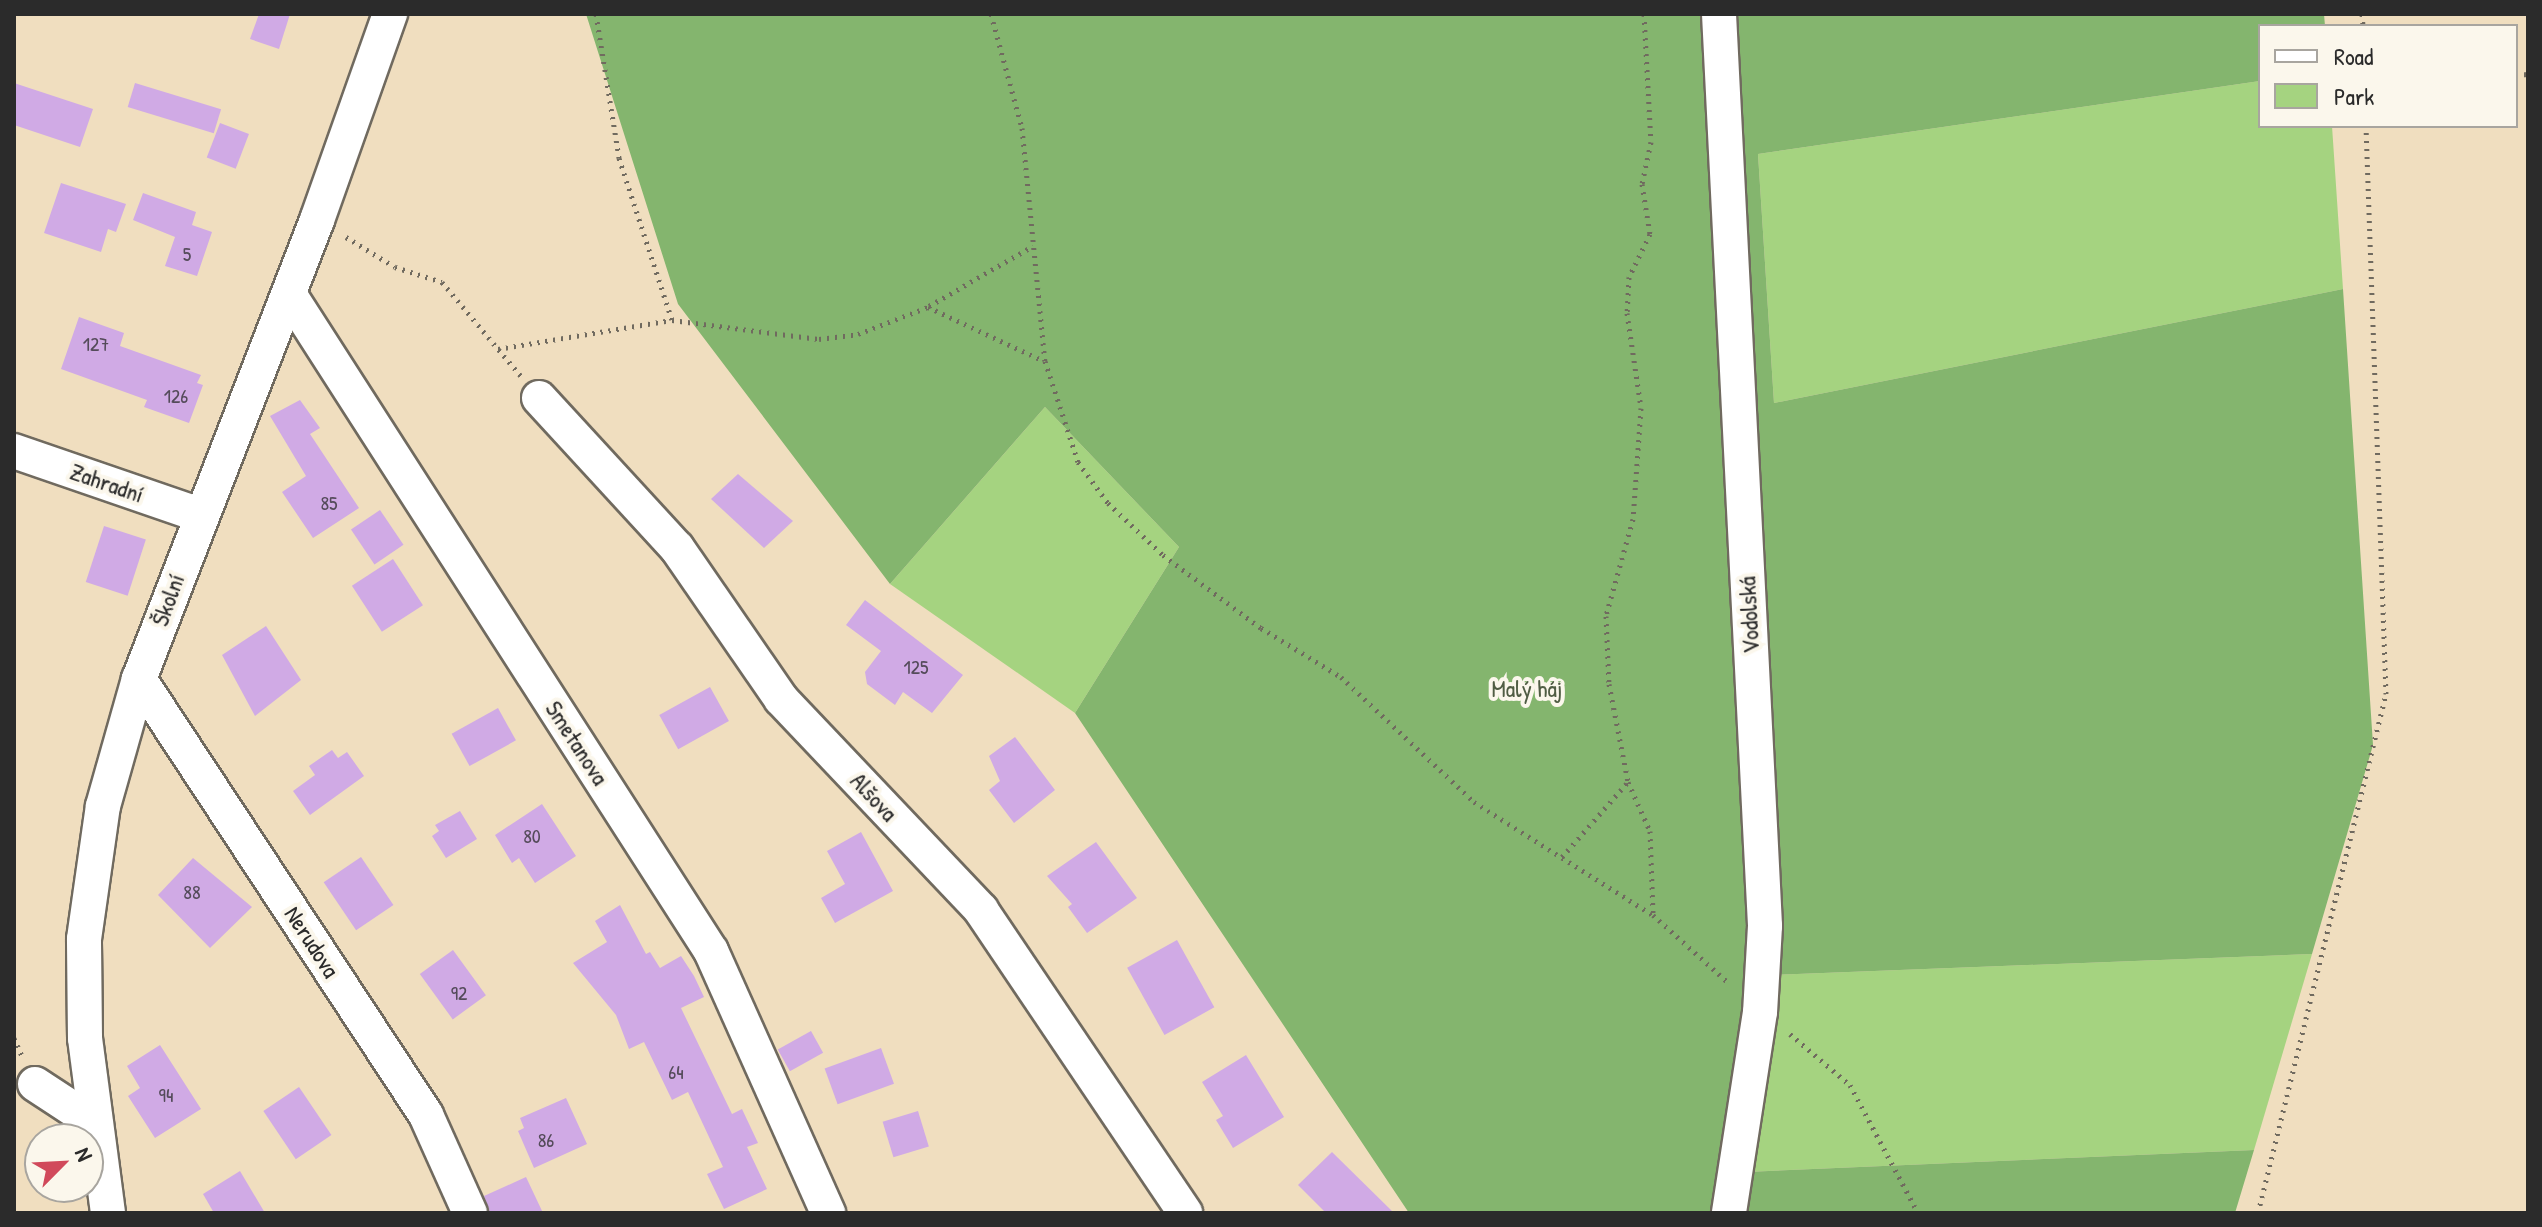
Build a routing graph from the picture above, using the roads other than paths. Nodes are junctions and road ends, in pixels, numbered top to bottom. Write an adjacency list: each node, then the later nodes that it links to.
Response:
1 (390, 14): 3 (street, Školní)
2 (1719, 14): 16 (street, Vodolská)
3 (289, 294): 6 (street, Školní); 14 (street, Smetanova)
4 (539, 398): 15 (street, Alšova)
5 (14, 451): 6 (street, Zahradní)
6 (200, 515): 7 (street, Školní)
7 (139, 679): 10 (street, Školní); 13 (street, Nerudova)
8 (35, 1084): 9 (street)
9 (94, 1123)
10 (96, 1123)
11 (104, 1183): 12 (street, Školní)
12 (108, 1213)
13 (470, 1213)
14 (828, 1213)
15 (1185, 1213)
16 (1729, 1213)

